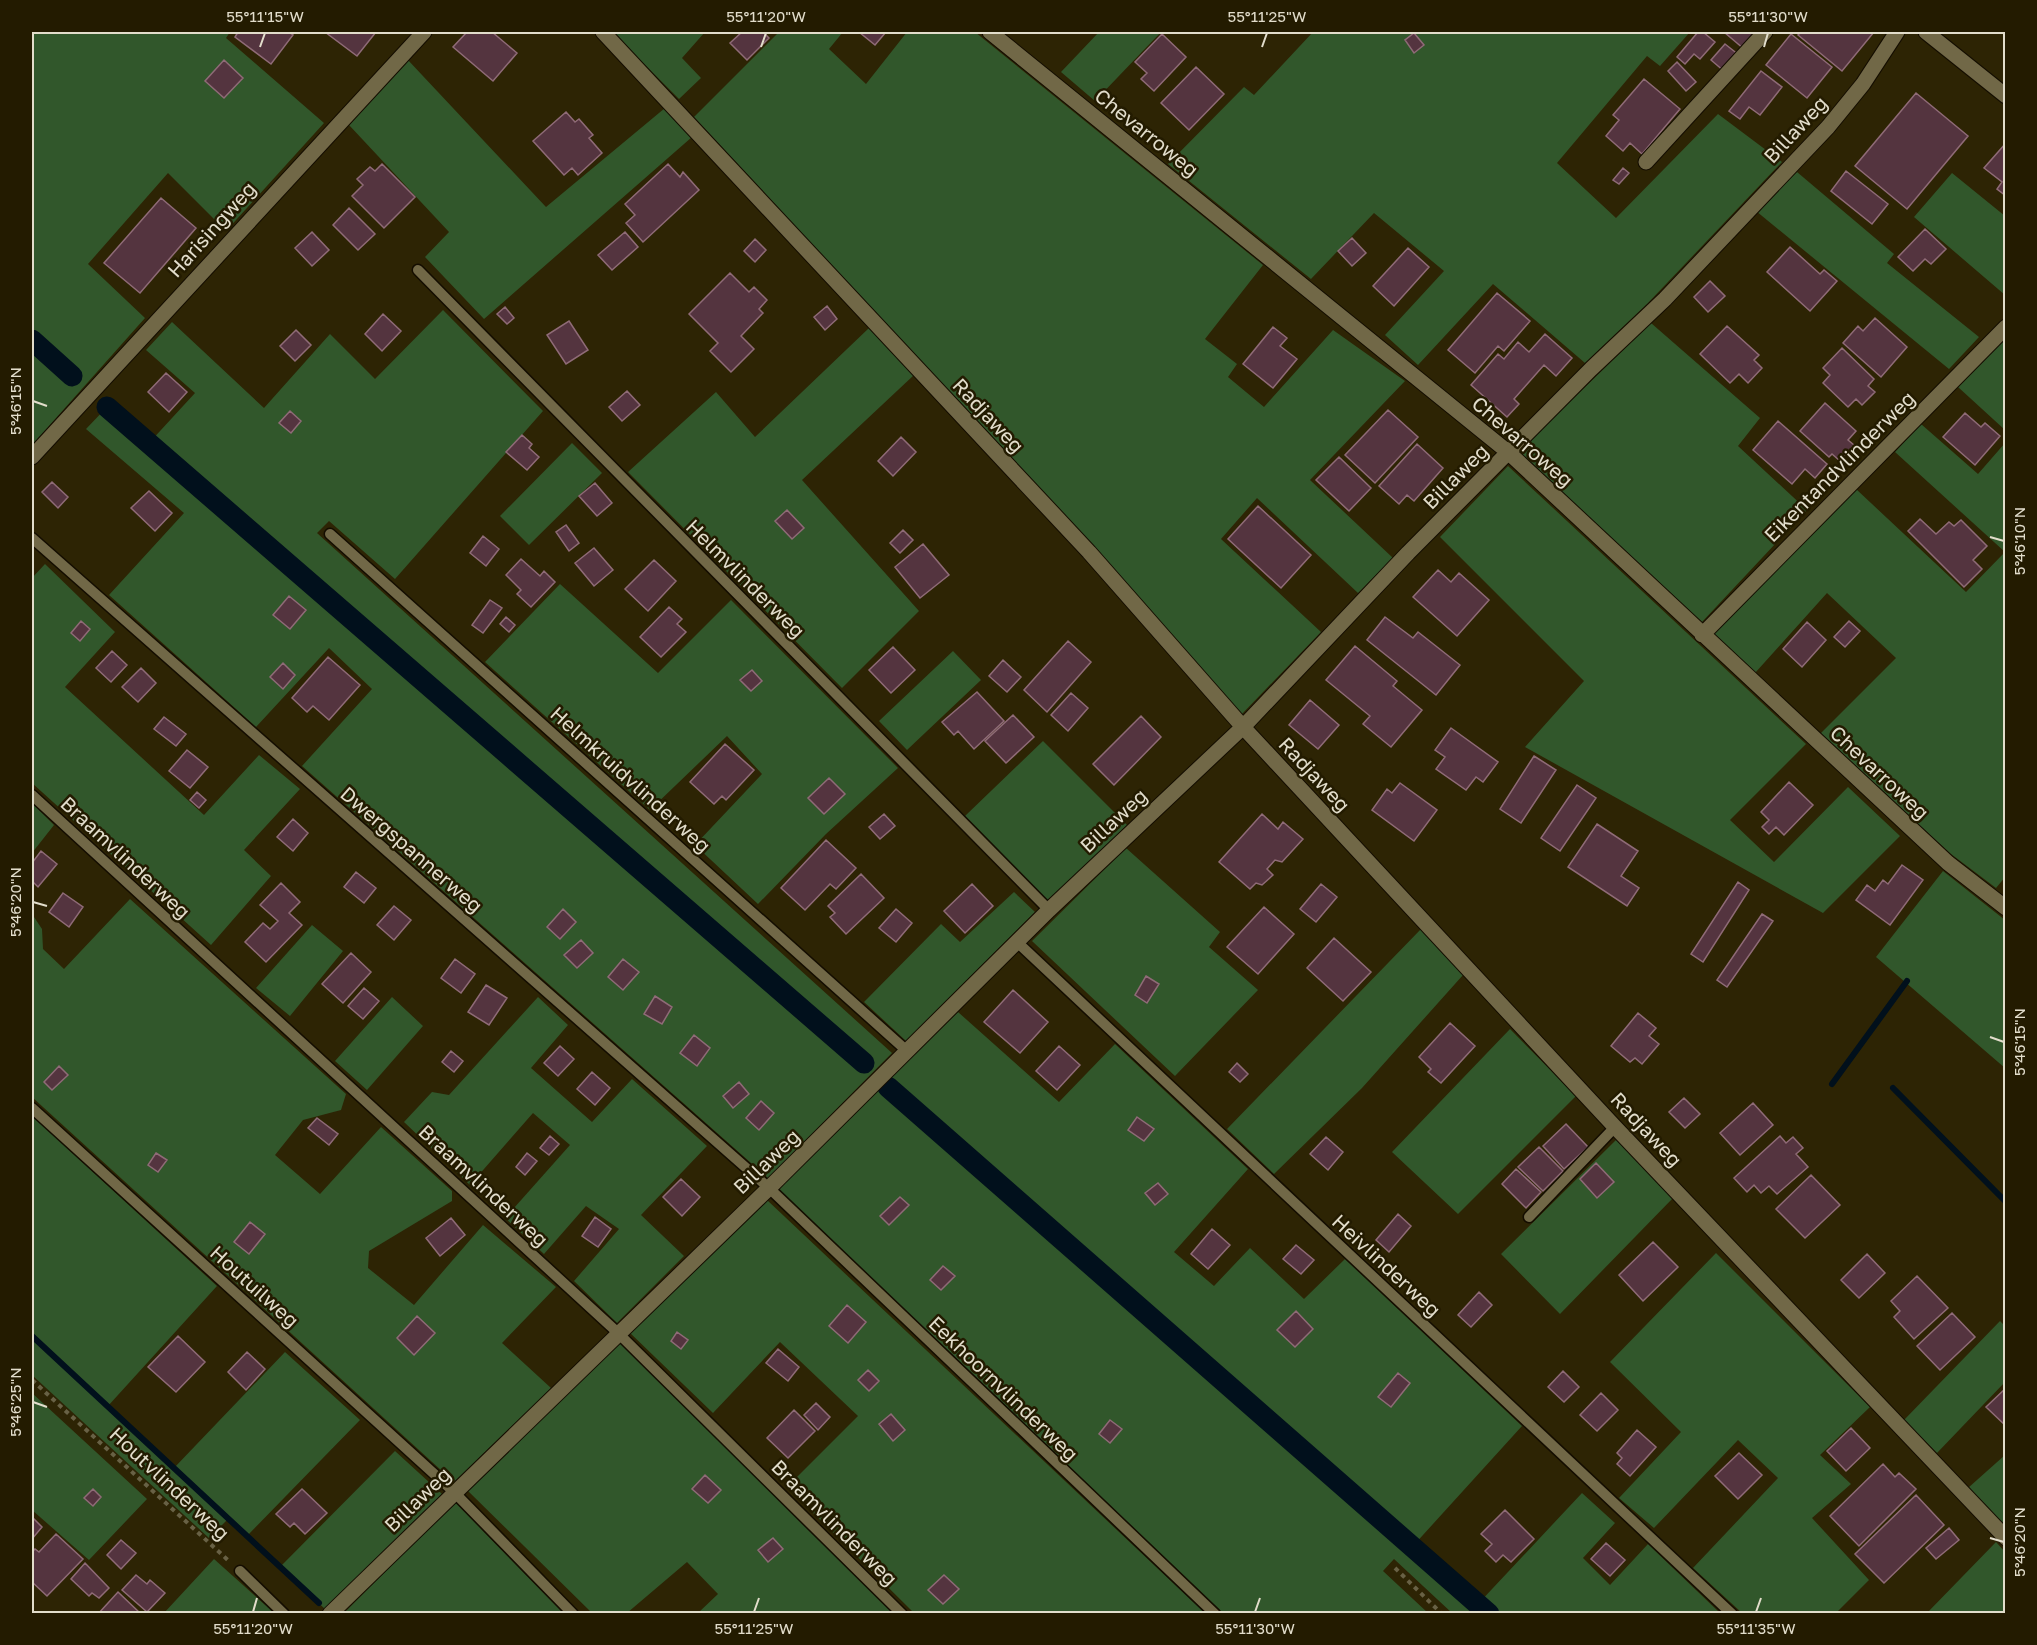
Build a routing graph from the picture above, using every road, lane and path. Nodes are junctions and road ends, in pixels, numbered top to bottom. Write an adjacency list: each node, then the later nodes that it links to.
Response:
1 (424, 32): 12 (street, Harisingweg)
2 (603, 32): 16 (street, Radjaweg)
3 (990, 32): 11 (street, Chevarroweg)
4 (1765, 32): 8 (street)
5 (1897, 32): 11 (street, Billaweg)
6 (1926, 32): 7 (street)
7 (2006, 96)
8 (1646, 162)
9 (418, 270): 19 (lane, Helmvlinderweg)
10 (2006, 327): 15 (street, Eikentandvlinderweg)
11 (1508, 452): 15 (street, Chevarroweg); 16 (street, Billaweg)
12 (32, 457)
13 (330, 534): 21 (lane, Helmkruidvlinderweg)
14 (32, 538): 24 (lane, Dwergspannerweg)
15 (1702, 635): 18 (street, Chevarroweg)
16 (1243, 727): 19 (street, Billaweg); 23 (street, Radjaweg)
17 (32, 795): 26 (lane, Braamvlinderweg)
18 (2006, 908)
19 (1049, 910): 20 (street, Billaweg)
20 (1017, 942): 21 (street, Billaweg); 38 (lane, Heivlinderweg)
21 (907, 1051): 24 (street, Billaweg)
22 (32, 1108): 28 (lane, Houtuilweg)
23 (1616, 1127): 25 (lane); 29 (street, Radjaweg)
24 (769, 1188): 26 (street, Billaweg); 36 (lane, Eekhoornvlinderweg)
25 (1529, 1217)
26 (617, 1332): 28 (street, Billaweg); 35 (lane, Braamvlinderweg)
27 (32, 1380): 31 (path, Houtvlinderweg)
28 (454, 1492): 33 (street, Billaweg); 34 (lane, Houtuilweg)
29 (2006, 1538)
30 (1395, 1568): 37 (path)
31 (240, 1571): 32 (lane)
32 (284, 1614)
33 (330, 1614)
34 (573, 1614)
35 (902, 1614)
36 (1215, 1614)
37 (1442, 1614)
38 (1732, 1614)

